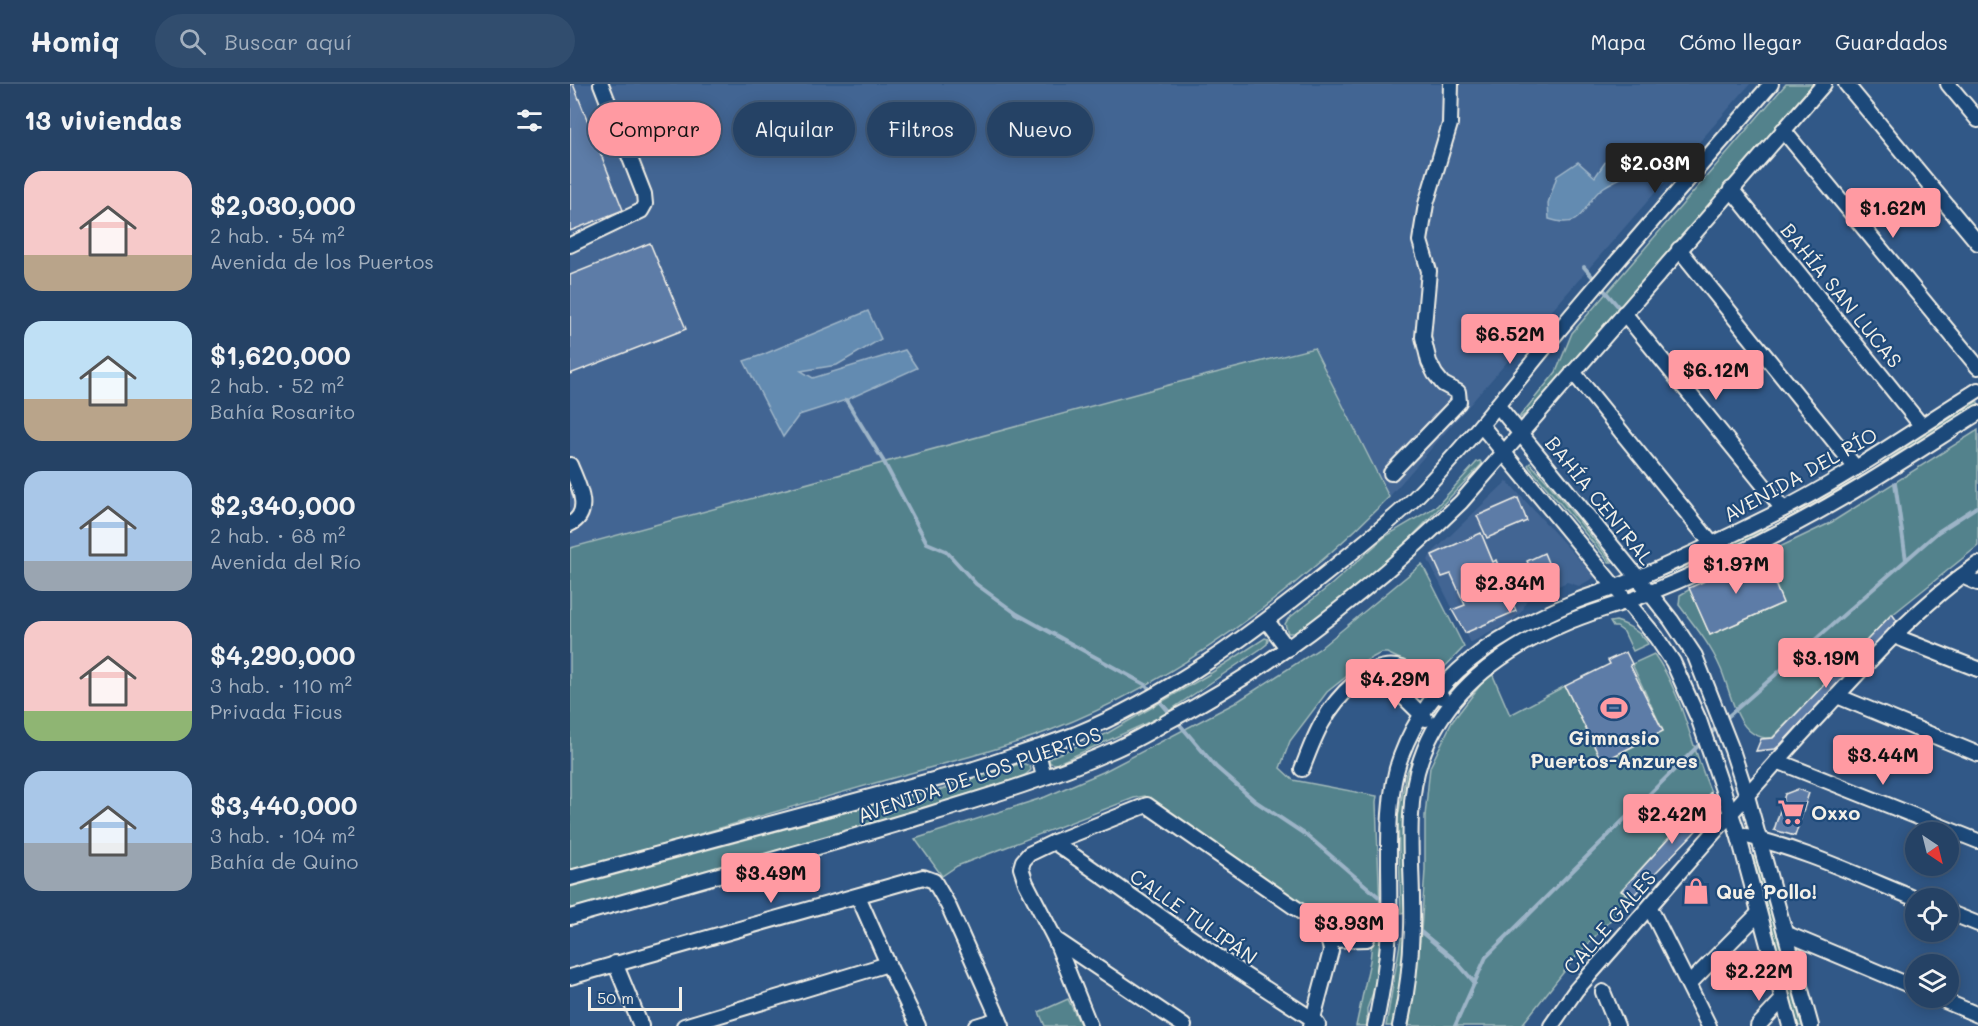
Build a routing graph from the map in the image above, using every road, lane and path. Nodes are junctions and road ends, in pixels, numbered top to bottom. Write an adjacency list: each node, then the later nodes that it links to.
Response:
1 (601, 84): 11 (street)
2 (1451, 84): 25 (street)
3 (1771, 84): 17 (street, AVENIDA DE LOS PUERTOS)
4 (1824, 84): 8 (street, AVENIDA DE LOS PUERTOS)
5 (1846, 84): 10 (street)
6 (1948, 84): 7 (street)
7 (1978, 120)
8 (1783, 130): 9 (street, AVENIDA DE LOS PUERTOS); 14 (street)
9 (1731, 189): 12 (street, AVENIDA DE LOS PUERTOS); 20 (street, BAHÍA SAN LUCAS)
10 (1978, 243)
11 (570, 245)
12 (1679, 249): 13 (street, AVENIDA DE LOS PUERTOS); 24 (street)
13 (1624, 313): 15 (street, AVENIDA DE LOS PUERTOS); 26 (street)
14 (1978, 367)
15 (1573, 372): 21 (street, AVENIDA DE LOS PUERTOS); 29 (street)
16 (1978, 390): 20 (street, AVENIDA DEL RÍO)
17 (1498, 406): 19 (street, AVENIDA DE LOS PUERTOS); 21 (street, BAHÍA CENTRAL)
18 (1978, 413): 28 (street, AVENIDA DEL RÍO)
19 (1481, 425): 22 (street); 37 (street, AVENIDA DE LOS PUERTOS)
20 (1921, 425): 24 (street, AVENIDA DEL RÍO)
21 (1521, 433): 22 (street, AVENIDA DE LOS PUERTOS); 32 (street, BAHÍA CENTRAL)
22 (1505, 453): 34 (street); 39 (street, AVENIDA DE LOS PUERTOS)
23 (570, 465): 27 (street)
24 (1856, 468): 26 (street, AVENIDA DEL RÍO)
25 (1391, 473)
26 (1777, 513): 28 (street); 29 (street, AVENIDA DEL RÍO)
27 (570, 524)
28 (1780, 533): 35 (street, AVENIDA DEL RÍO)
29 (1712, 544): 32 (street, AVENIDA DEL RÍO)
30 (1978, 564): 31 (street, CALLE GALES)
31 (1962, 576): 33 (street); 38 (street, CALLE GALES)
32 (1638, 578): 34 (street, AVENIDA DEL RÍO); 35 (street, BAHÍA CENTRAL)
33 (1978, 582)
34 (1615, 587): 36 (street); 40 (street, AVENIDA DEL RÍO)
35 (1650, 593): 36 (street, AVENIDA DEL RÍO); 47 (street, BAHÍA CENTRAL)
36 (1626, 602): 43 (street, AVENIDA DEL RÍO); 49 (street)
37 (1268, 621): 39 (street); 51 (street, AVENIDA DE LOS PUERTOS)
38 (1894, 636): 41 (street); 45 (street, CALLE GALES)
39 (1288, 649): 55 (street, AVENIDA DE LOS PUERTOS)
40 (1462, 666): 43 (street); 44 (street, AVENIDA DEL RÍO)
41 (1978, 669)
42 (1376, 670): 44 (street); 48 (street); 54 (street)
43 (1473, 679): 46 (street, AVENIDA DEL RÍO)
44 (1437, 692): 46 (street); 48 (street, AVENIDA DEL RÍO)
45 (1837, 696): 52 (street); 53 (street, CALLE GALES)
46 (1451, 704): 50 (street, AVENIDA DEL RÍO)
47 (1715, 707): 49 (street); 56 (street, BAHÍA CENTRAL)
48 (1421, 714): 50 (street); 71 (street, AVENIDA DEL RÍO)
49 (1697, 715): 57 (street)
50 (1436, 728): 70 (street, AVENIDA DEL RÍO)
51 (1037, 748): 55 (street); 62 (street, AVENIDA DE LOS PUERTOS)
52 (1978, 754)
53 (1777, 761): 56 (street, CALLE GALES); 60 (street)
54 (1302, 769)
55 (1044, 777): 67 (street, AVENIDA DE LOS PUERTOS)
56 (1747, 796): 57 (street, CALLE GALES); 59 (street, BAHÍA CENTRAL)
57 (1731, 813): 58 (street); 65 (street, CALLE GALES)
58 (1738, 834): 59 (street); 66 (street)
59 (1760, 839): 63 (street); 72 (street, BAHÍA CENTRAL)
60 (1978, 841)
61 (1054, 842): 73 (street); 75 (street); 86 (street, CALLE TULIPÁN)
62 (570, 878)
63 (1905, 893)
64 (858, 896): 76 (street); 77 (street); 85 (street)
65 (1650, 908): 80 (street); 95 (street, CALLE GALES)
66 (1759, 913): 80 (street); 82 (street)
67 (570, 916)
68 (1959, 916): 69 (street)
69 (1978, 924)
70 (1412, 928): 71 (street); 94 (street, AVENIDA DEL RÍO)
71 (1389, 929): 93 (street, AVENIDA DEL RÍO)
72 (1785, 933): 79 (street); 100 (street, BAHÍA CENTRAL)
73 (1055, 939): 91 (street); 92 (street)
74 (1367, 939): 75 (street)
75 (1331, 946): 86 (street)
76 (615, 963): 78 (street); 87 (street)
77 (888, 964): 88 (street); 89 (street)
78 (570, 977)
79 (1905, 983)
80 (1689, 984): 97 (street)
81 (1603, 992): 96 (street)
82 (1782, 1000): 98 (street); 99 (street)
83 (1959, 1007): 84 (street)
84 (1978, 1015)
85 (1000, 1023): 90 (street)
86 (1315, 1024)
87 (640, 1026)
88 (684, 1026)
89 (918, 1026)
90 (976, 1026)
91 (1090, 1026)
92 (1184, 1026)
93 (1375, 1026)
94 (1400, 1026)
95 (1551, 1026)
96 (1617, 1026)
97 (1709, 1026)
98 (1758, 1026)
99 (1790, 1026)
100 (1811, 1026)

